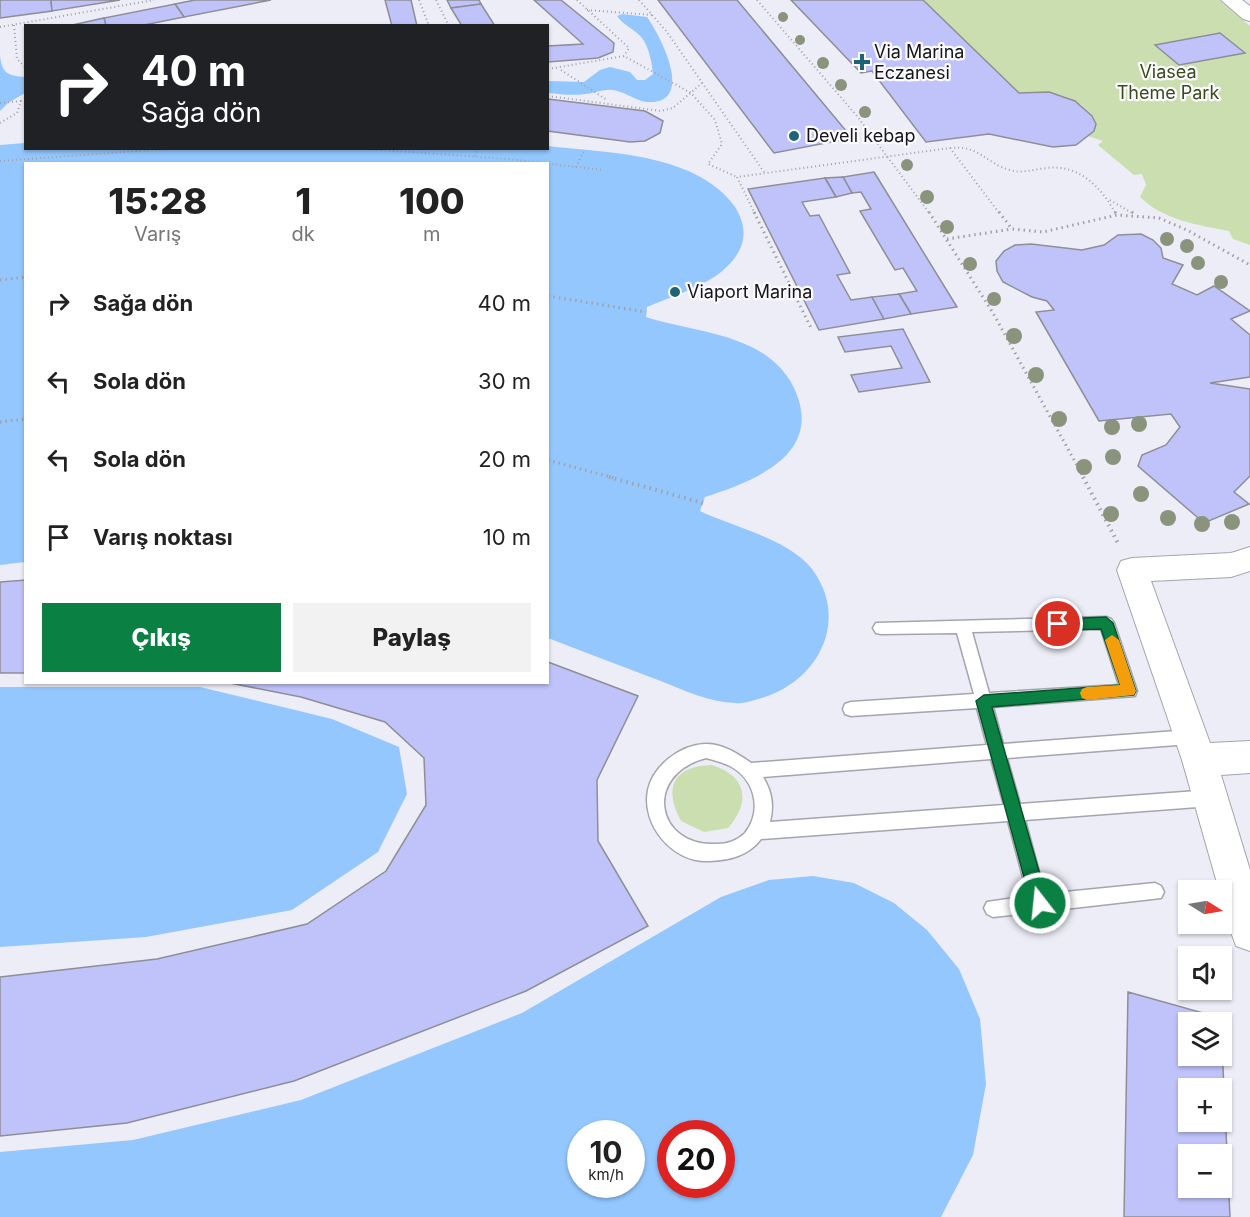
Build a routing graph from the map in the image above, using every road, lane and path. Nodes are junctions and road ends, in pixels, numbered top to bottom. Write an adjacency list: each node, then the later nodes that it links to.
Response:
1 (154, 0): 13 (path)
2 (419, 0): 11 (path)
3 (436, 0): 12 (path)
4 (577, 0): 8 (path)
5 (639, 0): 9 (path)
6 (757, 0): 33 (path)
7 (1230, 0): 10 (street)
8 (586, 10): 9 (path); 15 (path)
9 (652, 15): 19 (path)
10 (1250, 15)
11 (428, 24)
12 (448, 24)
13 (14, 25): 14 (path); 16 (path)
14 (0, 27)
15 (624, 56): 18 (path); 20 (path)
16 (24, 66)
17 (549, 69): 18 (path)
18 (560, 69): 24 (path)
19 (702, 83): 20 (path); 40 (path)
20 (691, 93): 24 (path); 41 (path)
21 (549, 96): 24 (path)
22 (24, 100): 23 (path)
23 (21, 102): 25 (path); 26 (path)
24 (609, 102)
25 (0, 103)
26 (0, 123)
27 (950, 148): 33 (path); 42 (path); 45 (path)
28 (124, 150): 31 (path)
29 (384, 150): 34 (path)
30 (477, 150): 34 (path)
31 (96, 151): 35 (path)
32 (584, 151): 38 (path)
33 (889, 155): 40 (path); 46 (path)
34 (475, 156): 36 (path)
35 (0, 161)
36 (530, 162)
37 (549, 164): 38 (path)
38 (576, 167): 39 (path)
39 (603, 170)
40 (764, 172): 41 (path)
41 (737, 177): 52 (path)
42 (1109, 200): 43 (path); 44 (path)
43 (1117, 215): 44 (path); 45 (path)
44 (1136, 215): 47 (path)
45 (1012, 229): 46 (path)
46 (947, 239): 58 (path)
47 (1250, 265)
48 (24, 277): 49 (path)
49 (0, 280)
50 (549, 296): 51 (path)
51 (646, 312)
52 (811, 328)
53 (24, 419): 54 (path)
54 (0, 422)
55 (549, 460): 56 (path)
56 (703, 503)
57 (1250, 559): 58 (street)
58 (1132, 570): 63 (street)
59 (963, 627): 60 (lane); 61 (lane); 61 (lane)
60 (881, 628)
61 (984, 701): 62 (lane); 64 (lane)
62 (851, 709)
63 (1195, 748): 64 (lane); 65 (street); 67 (street)
64 (998, 752): 66 (lane); 68 (lane)
65 (1250, 757)
66 (752, 770): 69 (lane); 69 (lane)
67 (1212, 798): 68 (lane); 73 (street)
68 (1014, 811): 69 (lane); 71 (lane)
69 (758, 831)
70 (1155, 892): 71 (lane)
71 (1040, 903): 72 (lane)
72 (993, 908)
73 (1250, 932)

